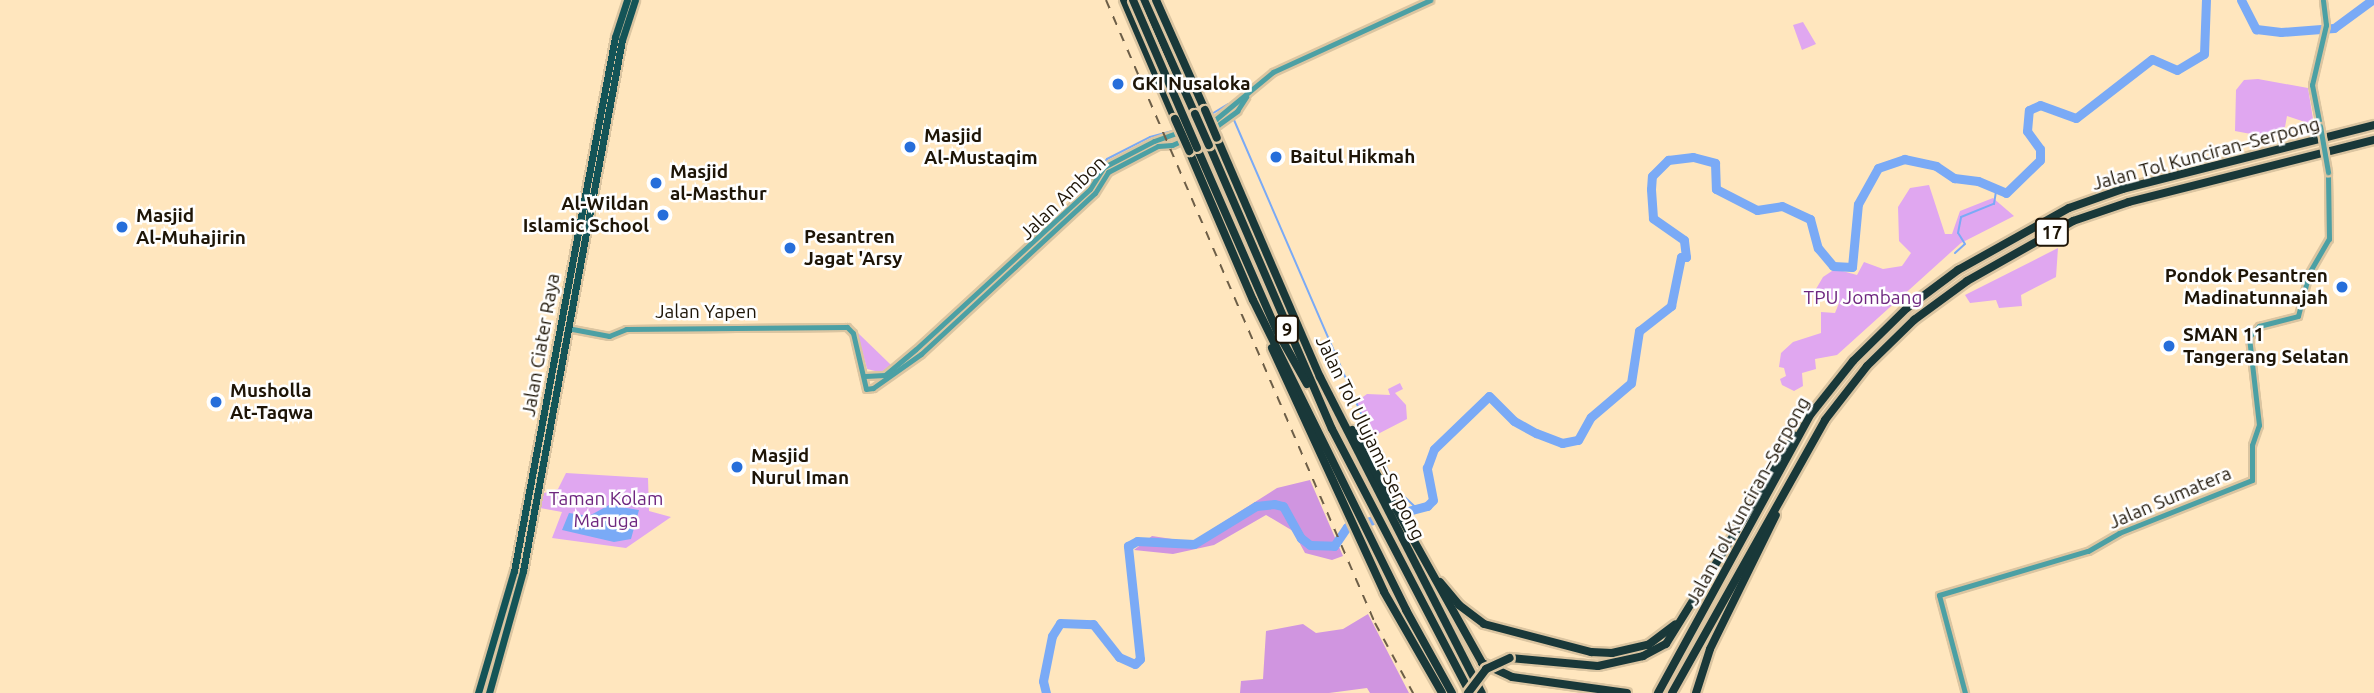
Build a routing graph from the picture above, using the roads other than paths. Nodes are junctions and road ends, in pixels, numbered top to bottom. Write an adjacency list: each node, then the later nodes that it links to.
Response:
1 (627, 0): 14 (main road, Jalan Ciater Raya)
2 (635, 0): 14 (main road, Jalan Ciater Raya)
3 (1124, 0): 9 (highway)
4 (1131, 0): 9 (highway); 13 (highway, bridge)
5 (1144, 0): 19 (highway, Jalan Tol Ulujami–Serpong / 9, bridge)
6 (1156, 0): 17 (highway, Jalan Tol Ulujami–Serpong / 9, bridge)
7 (1430, 0): 10 (street)
8 (2323, 0): 35 (street, Jalan Sumatera, bridge)
9 (1150, 60): 13 (highway, bridge)
10 (1247, 97): 16 (street, Jalan Ambon); 16 (street, Jalan Ambon)
11 (2374, 125): 18 (highway, Jalan Tol Kunciran–Serpong / 17)
12 (2374, 140): 20 (highway, Jalan Tol Kunciran–Serpong / 17)
13 (1193, 150): 19 (highway); 22 (highway)
14 (585, 214): 15 (main road, Jalan Ciater Raya); 21 (main road, Jalan Ciater Raya)
15 (567, 328): 16 (street, Jalan Yapen); 21 (main road, Jalan Ciater Raya)
16 (865, 376)
17 (1320, 377): 23 (highway); 31 (highway, Jalan Tol Ulujami–Serpong / 9)
18 (1811, 414): 24 (highway); 32 (highway, Jalan Tol Kunciran–Serpong / 17)
19 (1332, 429): 30 (highway, Jalan Tol Ulujami–Serpong / 9)
20 (1806, 452): 33 (highway, 17); 34 (highway)
21 (533, 493): 26 (main road, Jalan Ciater Raya); 27 (main road, Jalan Ciater Raya)
22 (1352, 507): 28 (highway); 29 (highway)
23 (1427, 566): 24 (highway); 25 (highway)
24 (1687, 615): 30 (highway, bridge)
25 (1625, 692)
26 (478, 693)
27 (489, 693)
28 (1442, 693)
29 (1452, 693)
30 (1469, 693)
31 (1482, 693)
32 (1658, 693)
33 (1672, 693)
34 (1696, 693)
35 (1965, 693)

